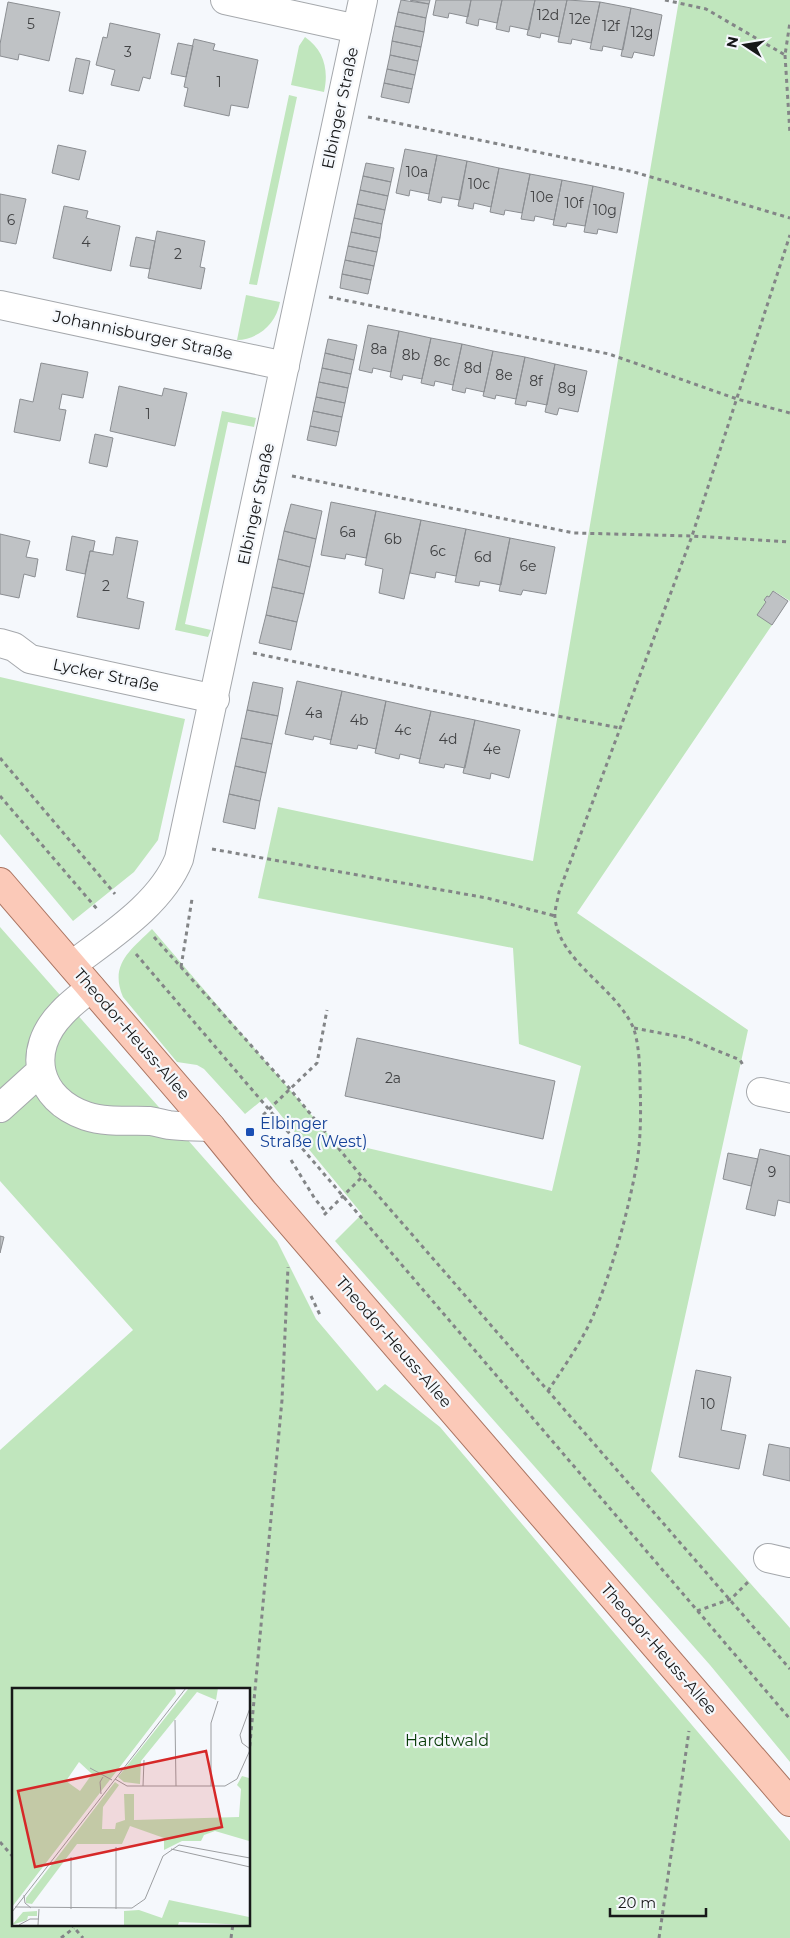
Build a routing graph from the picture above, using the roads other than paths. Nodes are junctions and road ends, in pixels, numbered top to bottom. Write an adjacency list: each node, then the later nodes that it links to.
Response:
1 (225, 0): 3 (street)
2 (363, 0): 3 (street, Elbinger Straße)
3 (358, 29): 5 (street, Elbinger Straße)
4 (0, 305): 5 (street, Johannisburger Straße)
5 (285, 366): 7 (street, Elbinger Straße)
6 (0, 643): 7 (street, Lycker Straße)
7 (214, 699): 9 (street, Elbinger Straße)
8 (0, 882): 9 (main road, Theodor-Heuss-Allee)
9 (72, 964): 10 (main road, Theodor-Heuss-Allee)
10 (91, 988): 11 (street); 15 (main road, Theodor-Heuss-Allee)
11 (41, 1071): 14 (street); 15 (street)
12 (761, 1092): 13 (street)
13 (790, 1098)
14 (0, 1108)
15 (211, 1127): 16 (main road, Theodor-Heuss-Allee)
16 (790, 1802)

